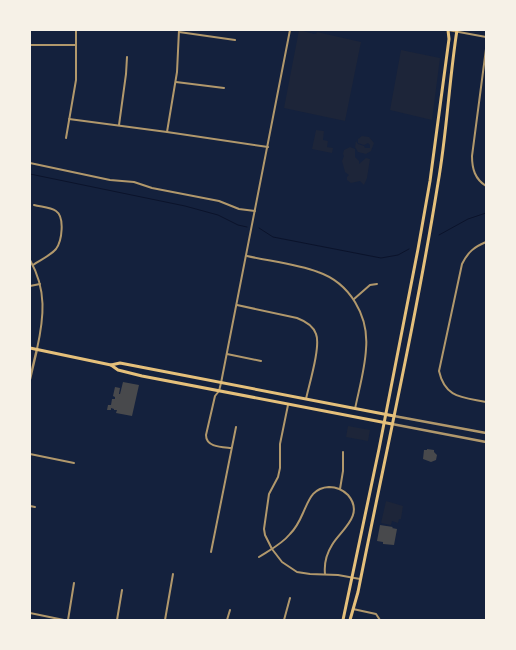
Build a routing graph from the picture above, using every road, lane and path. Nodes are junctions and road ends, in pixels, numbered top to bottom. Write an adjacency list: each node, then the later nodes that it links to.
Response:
1 (76, 30): 9 (street)
2 (290, 30): 18 (street)
3 (448, 30): 5 (street); 44 (main road)
4 (179, 31): 7 (street); 12 (street)
5 (457, 31): 6 (street); 45 (main road)
6 (486, 37)
7 (235, 40)
8 (30, 45): 9 (street)
9 (76, 45): 14 (street)
10 (486, 49): 20 (street)
11 (127, 56): 15 (street)
12 (176, 82): 13 (street); 16 (street)
13 (224, 88)
14 (69, 119): 15 (street); 17 (street)
15 (119, 125): 16 (street)
16 (167, 132): 18 (street)
17 (66, 138)
18 (268, 147): 22 (street)
19 (30, 163): 22 (street)
20 (486, 186)
21 (34, 205): 26 (street)
22 (255, 211): 24 (street)
23 (486, 242): 41 (street)
24 (247, 256): 30 (street); 31 (street)
25 (30, 260): 26 (street)
26 (33, 265): 27 (street)
27 (40, 284): 29 (street); 33 (street)
28 (377, 284): 30 (street)
29 (30, 286)
30 (354, 299): 43 (street)
31 (237, 305): 34 (street); 40 (street)
32 (30, 348): 33 (main road)
33 (37, 349): 36 (main road); 37 (street)
34 (227, 354): 35 (street); 38 (street)
35 (261, 361)
36 (112, 365): 38 (main road); 39 (main road)
37 (30, 379)
38 (221, 383): 39 (street); 40 (main road)
39 (219, 391): 42 (main road); 51 (street)
40 (306, 399): 43 (main road)
41 (486, 402)
42 (288, 405): 46 (main road); 58 (street)
43 (355, 409): 44 (main road)
44 (386, 414): 45 (main road); 46 (main road)
45 (394, 416): 47 (main road); 49 (street)
46 (384, 422): 47 (main road); 63 (main road)
47 (392, 424): 50 (street); 64 (main road)
48 (236, 427): 51 (street)
49 (486, 433)
50 (486, 442)
51 (231, 448): 59 (street)
52 (343, 452): 55 (street)
53 (30, 454): 54 (street)
54 (74, 463)
55 (340, 489): 58 (street); 62 (street)
56 (30, 506): 57 (street)
57 (36, 507)
58 (272, 549): 60 (street); 62 (street)
59 (211, 552)
60 (259, 557)
61 (173, 574): 74 (street)
62 (325, 574): 63 (street)
63 (353, 577): 64 (street); 77 (main road)
64 (360, 579): 68 (main road)
65 (74, 582): 72 (street)
66 (122, 590): 73 (street)
67 (290, 598): 76 (street)
68 (353, 609): 78 (main road); 79 (street)
69 (230, 610): 75 (street)
70 (30, 612): 71 (street)
71 (64, 620)
72 (68, 620)
73 (117, 620)
74 (165, 620)
75 (227, 620)
76 (284, 620)
77 (343, 620)
78 (350, 620)
79 (380, 620)

